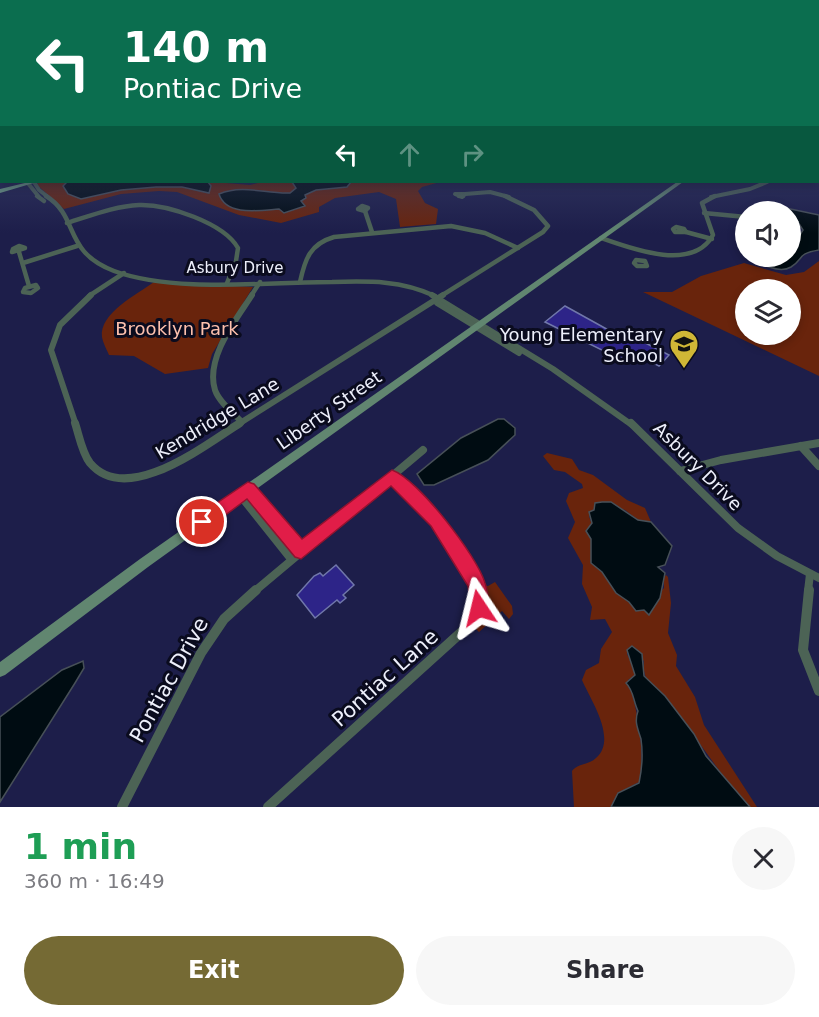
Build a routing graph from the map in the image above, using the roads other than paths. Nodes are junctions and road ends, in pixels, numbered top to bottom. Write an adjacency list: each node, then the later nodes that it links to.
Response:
1 (25, 183): 5 (main road)
2 (29, 183): 10 (street, Asbury Drive)
3 (679, 183): 13 (street, Liberty Street)
4 (765, 183): 8 (street)
5 (0, 190)
6 (465, 194): 16 (street, Kendridge Lane)
7 (366, 211): 11 (street)
8 (704, 213): 9 (street); 14 (street)
9 (735, 215)
10 (67, 223): 15 (street, Asbury Drive); 24 (street)
11 (372, 232): 16 (street); 23 (street)
12 (686, 232): 14 (street)
13 (601, 238): 18 (street); 27 (street, Liberty Street)
14 (712, 239): 18 (street)
15 (78, 246): 20 (street); 21 (street, Asbury Drive)
16 (518, 248): 26 (street, Kendridge Lane)
17 (19, 252): 20 (street)
18 (643, 252): 19 (street)
19 (640, 260)
20 (23, 263): 25 (street)
21 (124, 273): 24 (street, Asbury Drive); 28 (street, Kendridge Lane)
22 (260, 282): 23 (street, Asbury Drive); 24 (street, Asbury Drive); 28 (street)
23 (300, 282): 26 (street, Asbury Drive)
24 (227, 283)
25 (29, 286)
26 (437, 299): 27 (street, Asbury Drive); 28 (street, Kendridge Lane)
27 (479, 326): 33 (street, Asbury Drive); 35 (street, Liberty Street)
28 (242, 422)
29 (819, 442): 30 (street)
30 (801, 446): 32 (street); 33 (street)
31 (423, 450): 34 (street, Pontiac Drive)
32 (819, 466)
33 (680, 471): 38 (street, Asbury Drive)
34 (392, 476): 36 (street, Pontiac Drive); 42 (street, Pontiac Lane)
35 (244, 492): 36 (street); 37 (street); 39 (street, Liberty Street)
36 (301, 551): 37 (street, Pontiac Drive)
37 (291, 559): 41 (street, Pontiac Drive)
38 (814, 576): 40 (street)
39 (0, 670)
40 (819, 692)
41 (122, 807)
42 (268, 807)

